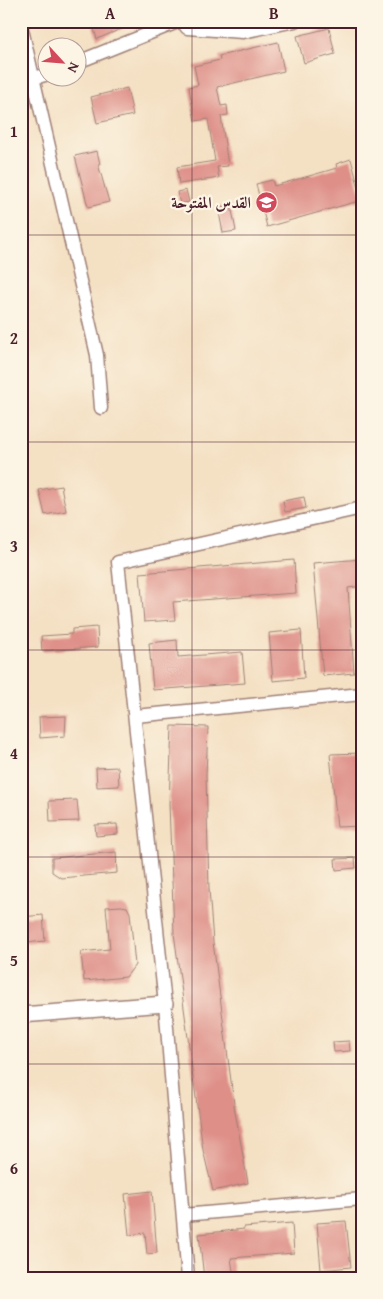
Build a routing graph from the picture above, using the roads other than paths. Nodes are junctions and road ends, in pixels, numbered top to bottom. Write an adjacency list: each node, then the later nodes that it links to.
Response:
1 (181, 21): 2 (street); 4 (street)
2 (295, 21)
3 (21, 25): 6 (street)
4 (88, 58)
5 (38, 78): 6 (street)
6 (34, 79): 7 (street); 8 (street)
7 (21, 82)
8 (101, 408)
9 (362, 508): 11 (street)
10 (362, 694): 11 (street)
11 (135, 716): 12 (street)
12 (165, 1004): 13 (street); 15 (street)
13 (21, 1015)
14 (362, 1199): 15 (street)
15 (183, 1215): 16 (street)
16 (188, 1278)

